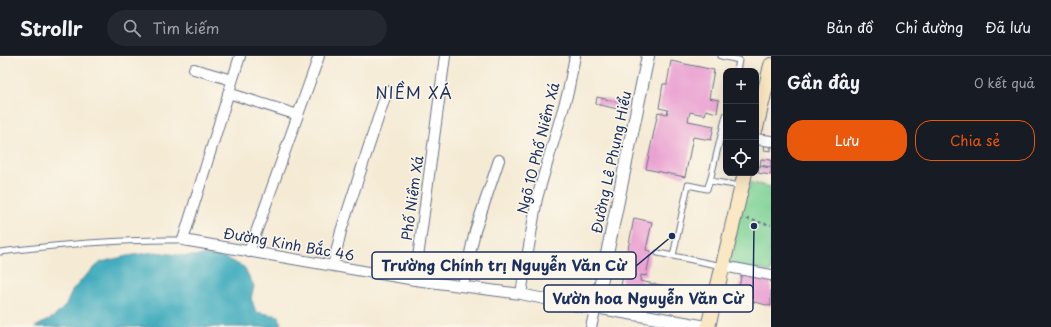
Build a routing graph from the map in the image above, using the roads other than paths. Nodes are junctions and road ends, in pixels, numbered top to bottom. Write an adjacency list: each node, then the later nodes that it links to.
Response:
1 (240, 56): 10 (street)
2 (319, 56): 13 (street)
3 (444, 56): 29 (street, Phố Niềm Xá)
4 (575, 56): 31 (street, Ngõ 10 Phố Niềm Xá)
5 (648, 56): 32 (street, Đường Lê Phụng Hiểu)
6 (721, 56): 8 (lane)
7 (771, 65): 14 (main road)
8 (738, 68)
9 (194, 69): 10 (street)
10 (232, 80): 12 (street)
11 (386, 91): 26 (street)
12 (228, 93): 13 (street); 21 (street)
13 (298, 115): 23 (street)
14 (759, 115)
15 (723, 127): 20 (lane)
16 (759, 139): 17 (street)
17 (771, 141)
18 (499, 160): 30 (street)
19 (744, 179): 20 (lane); 27 (main road)
20 (710, 181): 25 (lane)
21 (183, 240): 22 (lane); 23 (street, Đường Kinh Bắc 46)
22 (0, 252)
23 (249, 252): 26 (street, Đường Kinh Bắc 46)
24 (658, 253): 25 (lane)
25 (673, 256): 27 (lane)
26 (333, 266): 29 (street, Đường Kinh Bắc 46)
27 (723, 266): 28 (street); 34 (main road)
28 (771, 275)
29 (415, 280): 30 (street)
30 (463, 285): 31 (street)
31 (522, 294): 32 (street)
32 (596, 307): 33 (street); 34 (street)
33 (591, 327)
34 (707, 327)

